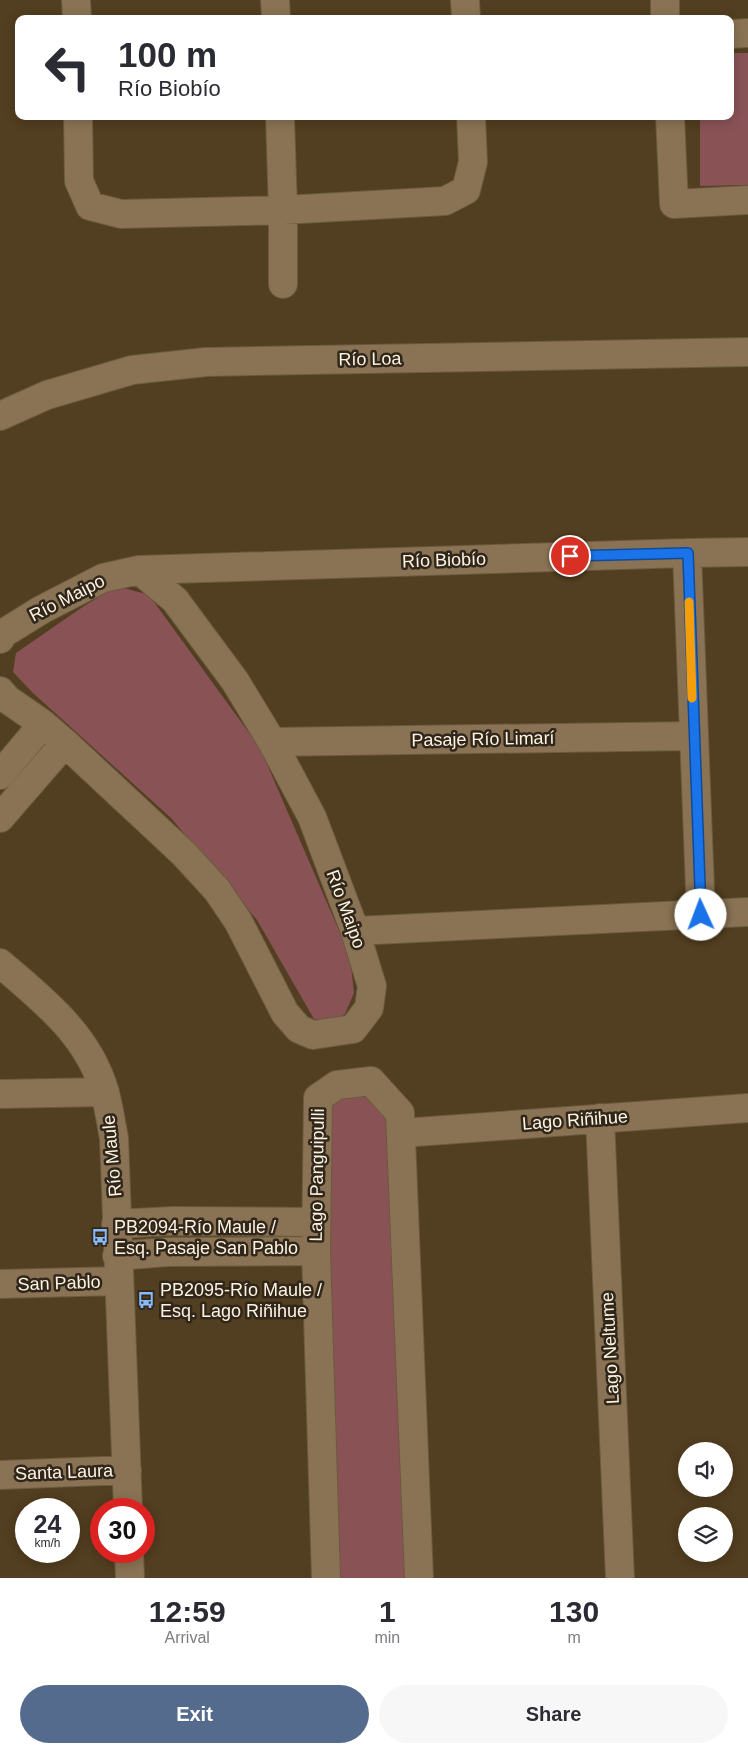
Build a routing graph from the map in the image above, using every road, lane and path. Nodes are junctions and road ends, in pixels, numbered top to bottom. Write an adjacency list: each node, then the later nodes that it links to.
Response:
1 (76, 0): 5 (street)
2 (275, 0): 6 (street)
3 (465, 0): 7 (street)
4 (665, 0): 8 (street)
5 (77, 15)
6 (276, 15)
7 (466, 15)
8 (666, 15)
9 (748, 33): 10 (street)
10 (734, 34)
11 (78, 120): 16 (street)
12 (280, 120): 16 (street)
13 (471, 120): 16 (street)
14 (670, 120): 15 (street)
15 (748, 200)
16 (283, 210): 17 (street)
17 (283, 284)
18 (748, 352): 19 (street, Río Loa)
19 (0, 416)
20 (748, 552): 21 (street, Río Biobío)
21 (688, 553): 22 (street, Río Biobío); 26 (street)
22 (140, 570): 23 (street, Río Maipo); 27 (street, Río Maipo)
23 (0, 640)
24 (0, 691): 25 (street, Río Maipo)
25 (43, 724): 28 (street, Río Maipo); 29 (street)
26 (694, 736): 27 (street, Pasaje Río Limarí); 32 (street)
27 (272, 742): 33 (street, Río Maipo)
28 (65, 743): 30 (street); 33 (street, Río Maipo)
29 (0, 775)
30 (0, 818)
31 (748, 912): 32 (street)
32 (701, 915): 33 (street)
33 (355, 931)
34 (0, 963): 35 (street, Río Maule)
35 (104, 1092): 36 (street); 41 (street, Río Maule)
36 (0, 1094)
37 (748, 1108): 38 (street, Lago Riñihue)
38 (600, 1118): 39 (street, Lago Riñihue); 52 (street, Lago Neltume)
39 (402, 1133): 40 (street, Lago Panguipulli); 51 (street, Lago Panguipulli)
40 (316, 1222): 41 (street); 42 (street, Lago Panguipulli)
41 (116, 1224): 43 (street, Río Maule)
42 (316, 1251): 43 (street); 50 (street, Lago Panguipulli)
43 (118, 1269): 44 (street, San Pablo); 45 (street, Río Maule)
44 (0, 1284)
45 (127, 1470): 46 (street, Santa Laura); 47 (street, Río Maule)
46 (0, 1475)
47 (128, 1498)
48 (129, 1563): 49 (street)
49 (130, 1578)
50 (326, 1578)
51 (419, 1578)
52 (620, 1578)

